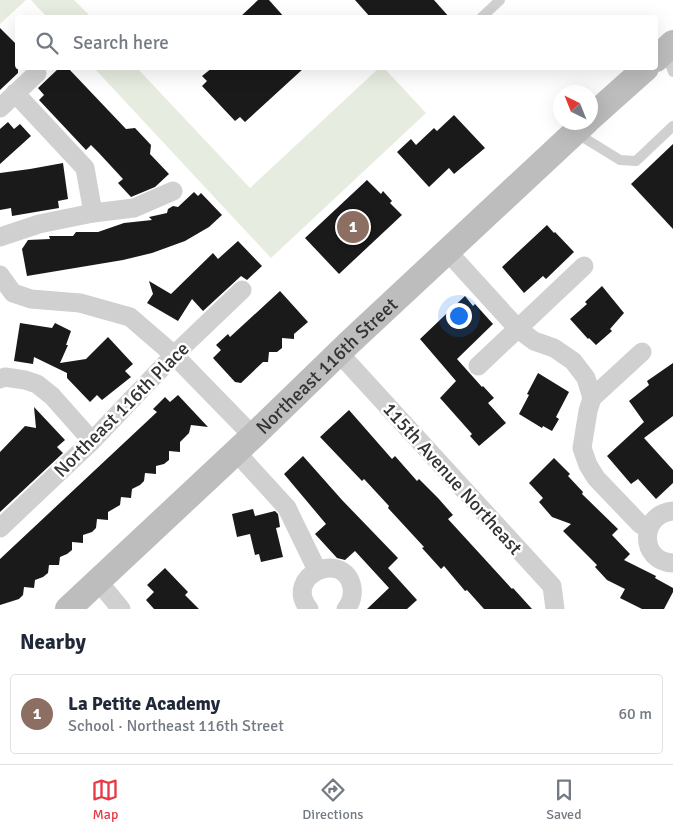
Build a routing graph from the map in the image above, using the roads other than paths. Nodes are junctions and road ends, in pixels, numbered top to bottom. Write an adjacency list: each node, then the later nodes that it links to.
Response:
1 (500, 0): 2 (lane)
2 (484, 15)
3 (644, 70): 7 (street, Northeast 116th Street)
4 (37, 73): 5 (street)
5 (15, 93): 6 (street); 12 (street)
6 (0, 108)
7 (598, 111)
8 (673, 126): 10 (lane)
9 (578, 130): 14 (street, Northeast 116th Street)
10 (590, 130)
11 (173, 191): 12 (street)
12 (93, 213): 13 (street)
13 (0, 237)
14 (448, 252): 18 (street); 20 (street, Northeast 116th Street)
15 (584, 266): 18 (street)
16 (0, 274): 21 (street)
17 (242, 290): 21 (street, Northeast 116th Place)
18 (518, 329): 22 (street); 24 (street)
19 (642, 352): 24 (street)
20 (339, 353): 26 (street, Northeast 116th Street); 37 (street, 115th Avenue Northeast)
21 (174, 355): 25 (street, Northeast 116th Place); 26 (street)
22 (478, 366)
23 (0, 379): 25 (street)
24 (592, 398): 29 (street)
25 (92, 441): 28 (street, Northeast 116th Place)
26 (245, 444): 31 (street); 32 (street, Northeast 116th Street)
27 (673, 511): 29 (street)
28 (0, 528)
29 (648, 529): 30 (street)
30 (673, 563)
31 (317, 570): 35 (street); 36 (street)
32 (98, 581): 33 (street, Northeast 116th Street); 34 (street)
33 (68, 609)
34 (121, 609)
35 (309, 609)
36 (346, 609)
37 (555, 609)

